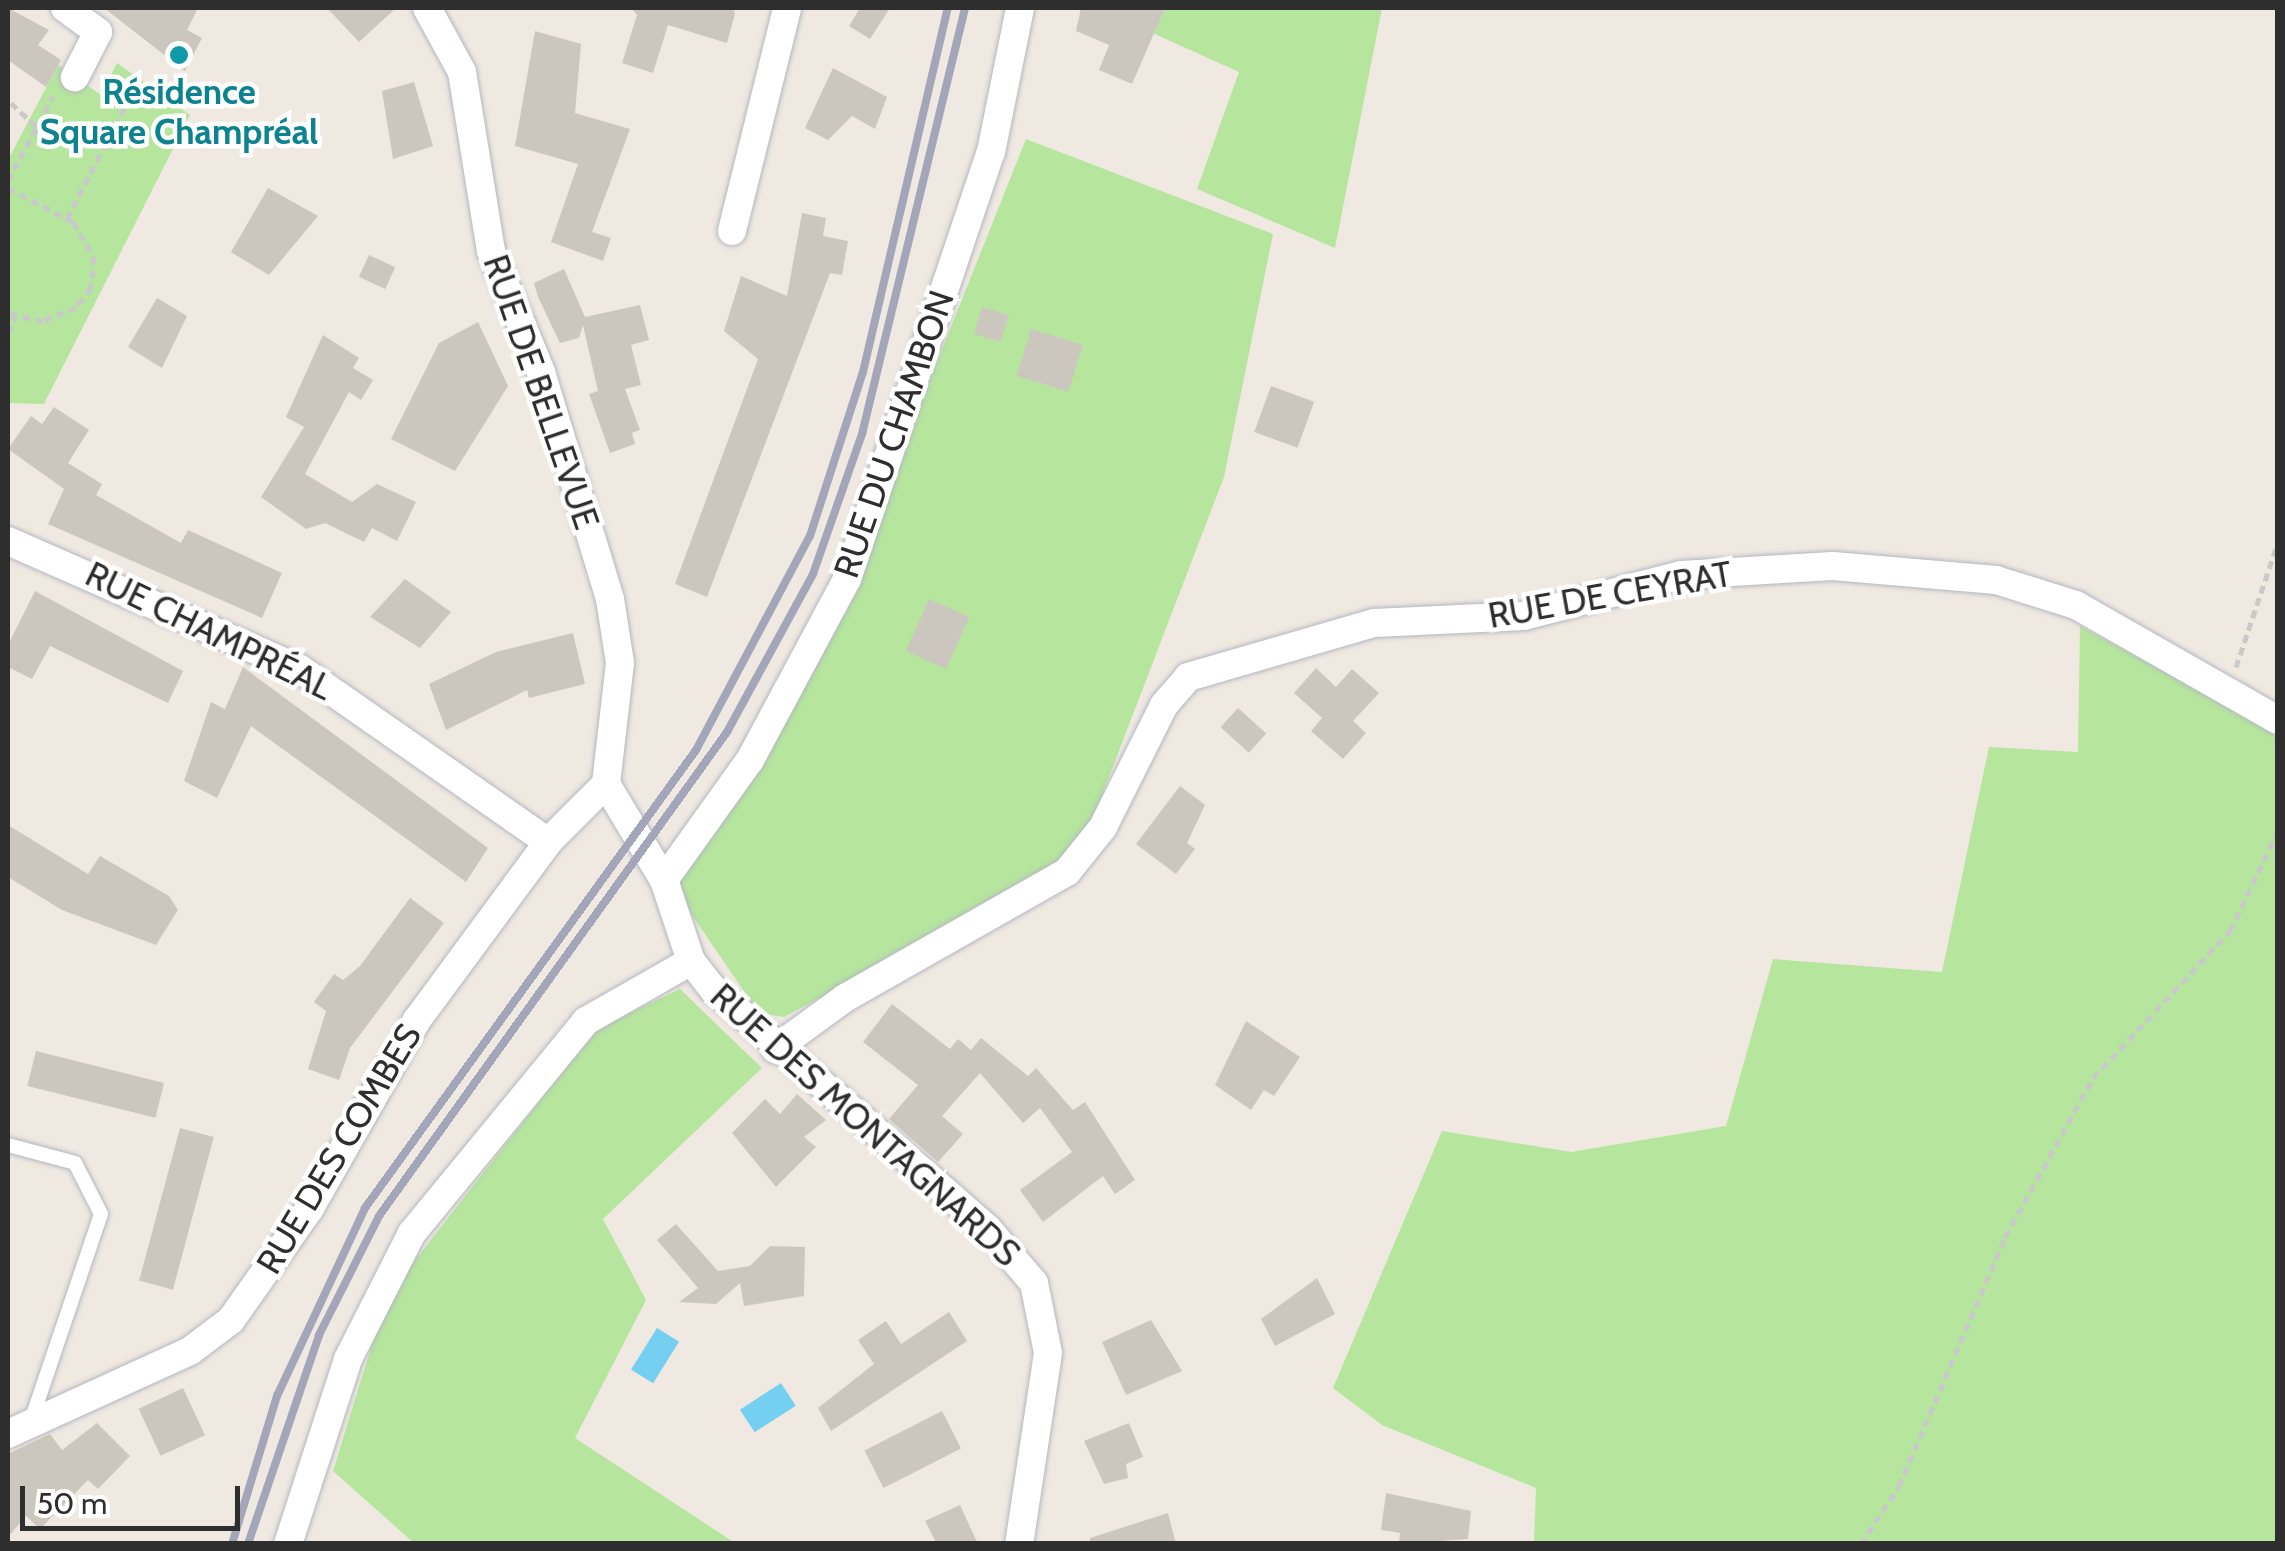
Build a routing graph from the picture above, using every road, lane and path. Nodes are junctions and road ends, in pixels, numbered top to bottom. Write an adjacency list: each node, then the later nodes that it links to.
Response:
1 (66, 8): 5 (street)
2 (427, 8): 19 (street, RUE DE BELLEVUE)
3 (787, 8): 11 (street)
4 (1020, 8): 22 (street, RUE DU CHAMBON)
5 (68, 80): 8 (path)
6 (134, 90): 10 (path)
7 (11, 103): 8 (path)
8 (36, 127): 9 (path)
9 (8, 185): 10 (path)
10 (67, 219): 13 (path)
11 (732, 231)
12 (8, 313): 13 (path)
13 (16, 317): 14 (path)
14 (8, 333)
15 (8, 541): 21 (street, RUE CHAMPRÉAL)
16 (2278, 542): 17 (path)
17 (2229, 689): 18 (street, RUE DE CEYRAT); 24 (street, RUE DE CEYRAT)
18 (2278, 720)
19 (606, 784): 21 (street, RUE DES COMBES); 22 (street, RUE DES MONTAGNARDS)
20 (2278, 831): 29 (path)
21 (548, 842): 26 (street, RUE DES COMBES)
22 (664, 880): 23 (street, RUE DES MONTAGNARDS)
23 (691, 962): 24 (street, RUE DES MONTAGNARDS); 27 (street)
24 (775, 1049): 28 (street, RUE DES MONTAGNARDS)
25 (8, 1145): 26 (lane)
26 (19, 1428)
27 (288, 1544)
28 (1019, 1544)
29 (1861, 1544)

